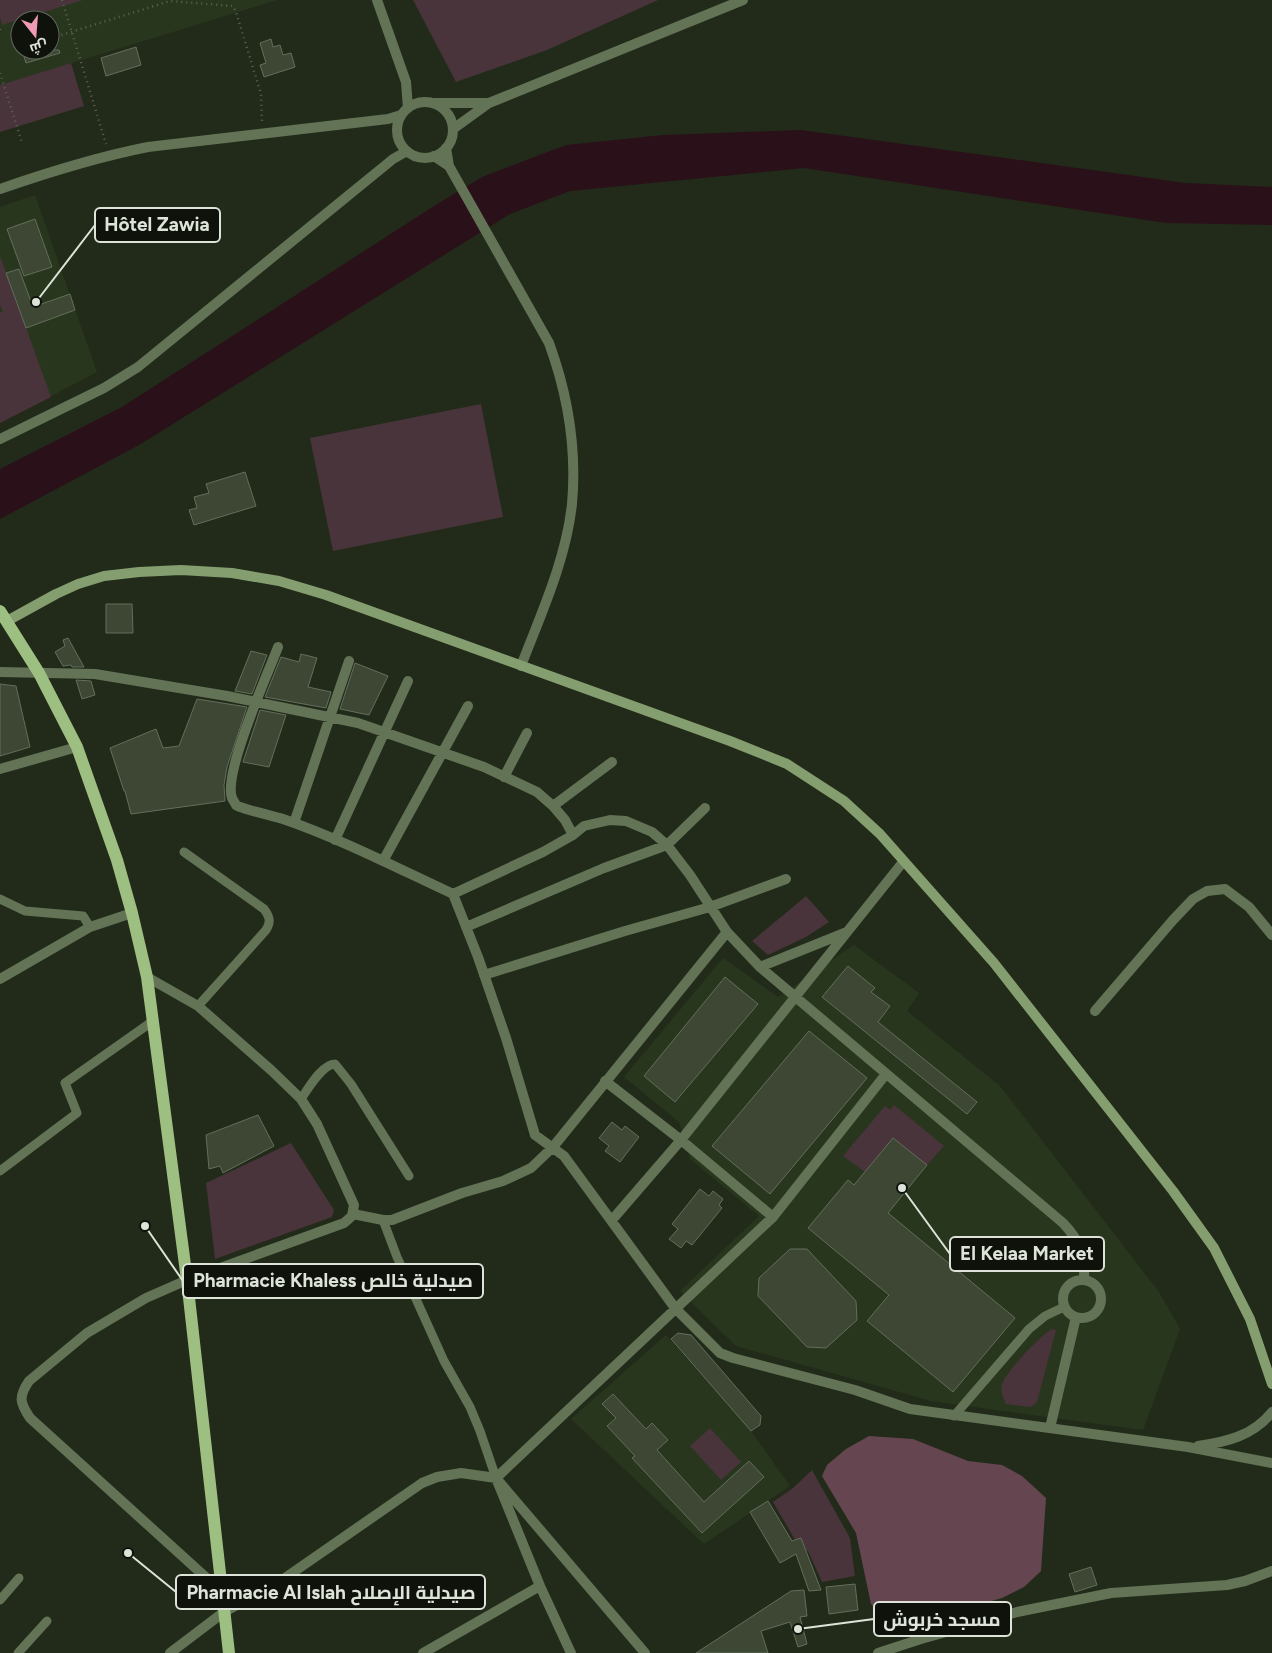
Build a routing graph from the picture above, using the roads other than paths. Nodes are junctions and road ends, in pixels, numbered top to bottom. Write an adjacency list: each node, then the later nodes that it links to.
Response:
1 (377, 0): 5 (street)
2 (743, 0): 4 (street)
3 (432, 102): 4 (street); 5 (street); 6 (street)
4 (489, 103): 6 (street)
5 (405, 111): 8 (street); 11 (street)
6 (453, 129): 7 (street)
7 (446, 148): 9 (street); 10 (street)
8 (407, 151): 9 (street); 12 (street)
9 (434, 156): 10 (street)
10 (452, 170): 16 (street)
11 (0, 189)
12 (0, 440)
13 (4, 616): 16 (main road); 18 (main road)
14 (278, 647): 20 (street)
15 (349, 661): 22 (street)
16 (521, 666): 38 (main road)
17 (0, 672): 18 (street)
18 (39, 673): 20 (street); 25 (main road)
19 (408, 682): 23 (street)
20 (257, 702): 22 (street); 32 (street)
21 (468, 706): 26 (street)
22 (329, 717): 23 (street); 32 (street)
23 (385, 732): 26 (street); 34 (street)
24 (527, 733): 29 (street)
25 (77, 747): 28 (street); 43 (main road)
26 (444, 752): 29 (street); 37 (street)
27 (612, 762): 30 (street)
28 (0, 769)
29 (504, 776): 30 (street)
30 (553, 806): 33 (street)
31 (706, 808): 35 (street)
32 (294, 823): 34 (street)
33 (573, 835): 35 (street); 40 (street)
34 (335, 840): 37 (street)
35 (667, 845): 42 (street); 45 (street)
36 (184, 852): 54 (lane)
37 (383, 861): 40 (street)
38 (903, 862): 47 (street); 73 (main road)
39 (786, 879): 42 (street)
40 (453, 894): 45 (street)
41 (0, 898): 44 (lane)
42 (710, 907): 46 (street); 50 (street)
43 (132, 913): 44 (street); 51 (main road)
44 (90, 927): 52 (street)
45 (466, 927): 50 (street)
46 (727, 932): 49 (street); 58 (street)
47 (848, 932): 49 (street); 53 (street)
48 (1272, 935): 55 (street)
49 (760, 967): 53 (street)
50 (484, 975): 61 (street)
51 (147, 977): 54 (street); 56 (main road)
52 (0, 979)
53 (795, 997): 57 (street); 60 (street)
54 (198, 1006): 59 (street)
55 (1095, 1011)
56 (153, 1021): 62 (lane); 68 (main road)
57 (886, 1074): 65 (street); 69 (street)
58 (605, 1081): 60 (street); 61 (street)
59 (301, 1099): 63 (lane); 64 (street)
60 (681, 1140): 65 (street); 67 (street)
61 (553, 1147): 66 (street); 67 (street)
62 (0, 1171)
63 (409, 1176)
64 (353, 1214): 66 (street); 68 (street)
65 (773, 1217): 71 (street)
66 (383, 1220): 79 (lane)
67 (612, 1220): 71 (street)
68 (187, 1280): 83 (main road); 83 (street)
69 (1084, 1280): 70 (street); 72 (street)
70 (1064, 1306): 72 (street); 75 (lane)
71 (675, 1308): 75 (street); 79 (street)
72 (1076, 1317): 76 (street)
73 (1272, 1384)
74 (1272, 1412): 77 (street)
75 (954, 1416): 76 (street)
76 (1050, 1428): 77 (street)
77 (1188, 1447): 78 (street)
78 (1272, 1463)
79 (496, 1478): 82 (street); 85 (street); 92 (street)
80 (1272, 1571): 93 (street)
81 (19, 1578): 84 (lane)
82 (540, 1586): 90 (street); 91 (street)
83 (222, 1592): 85 (main road)
84 (0, 1600)
85 (224, 1612): 88 (street); 89 (main road)
86 (47, 1621): 87 (lane)
87 (18, 1653)
88 (170, 1653)
89 (229, 1653)
90 (423, 1653)
91 (571, 1653)
92 (644, 1653)
93 (878, 1653)

